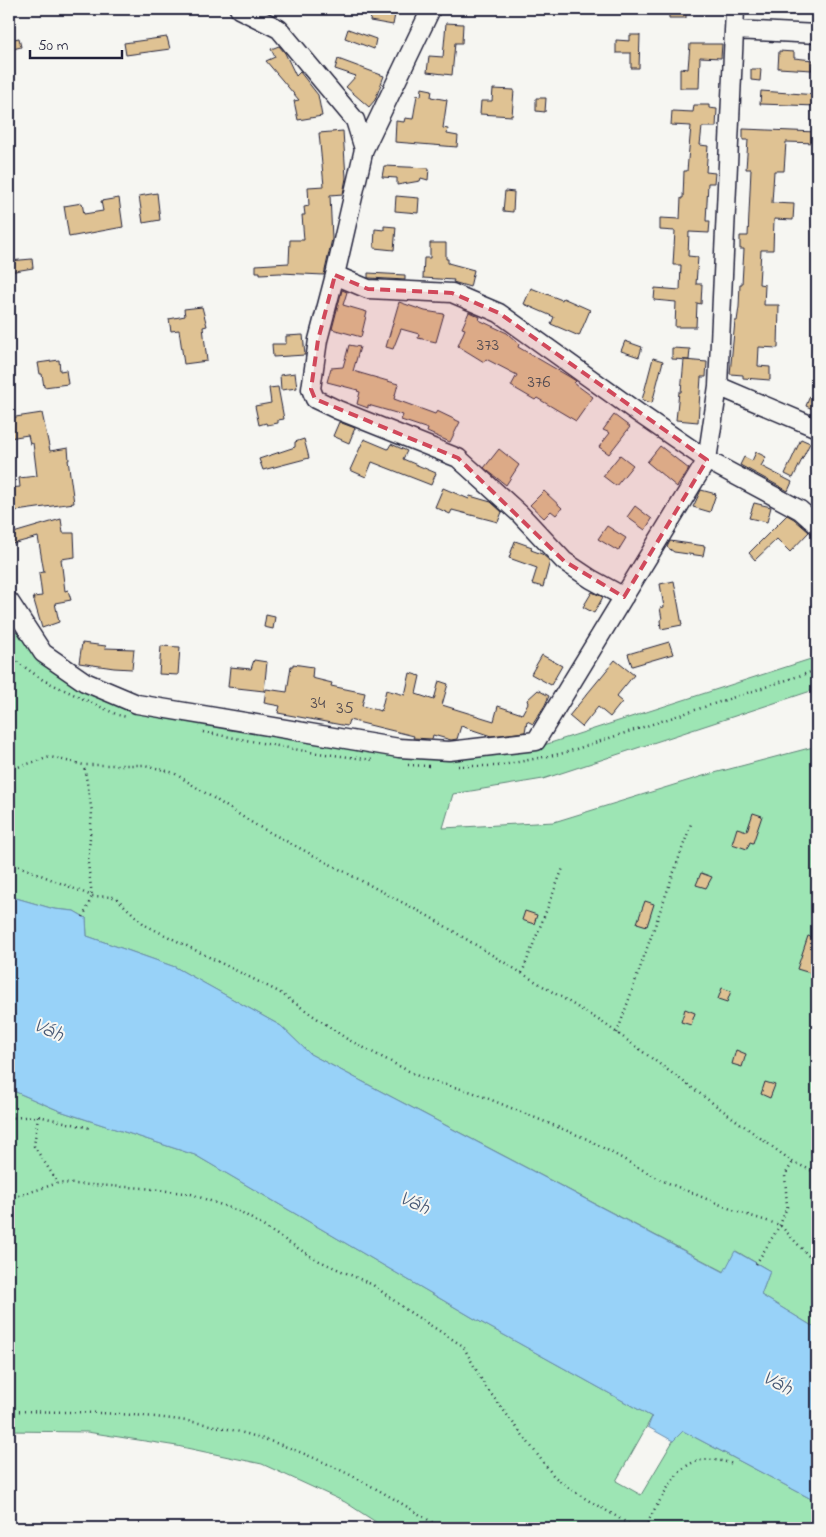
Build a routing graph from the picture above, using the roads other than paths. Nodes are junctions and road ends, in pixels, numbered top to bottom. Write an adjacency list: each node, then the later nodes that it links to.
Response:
1 (239, 9): 6 (street)
2 (431, 9): 6 (street)
3 (735, 9): 4 (street)
4 (734, 30): 5 (street); 8 (street)
5 (817, 34)
6 (364, 148): 7 (street)
7 (335, 275): 10 (street); 12 (street)
8 (718, 386): 9 (street); 10 (street)
9 (817, 428)
10 (708, 460): 11 (street); 12 (street)
11 (817, 525)
12 (624, 597): 13 (street)
13 (9, 601)

